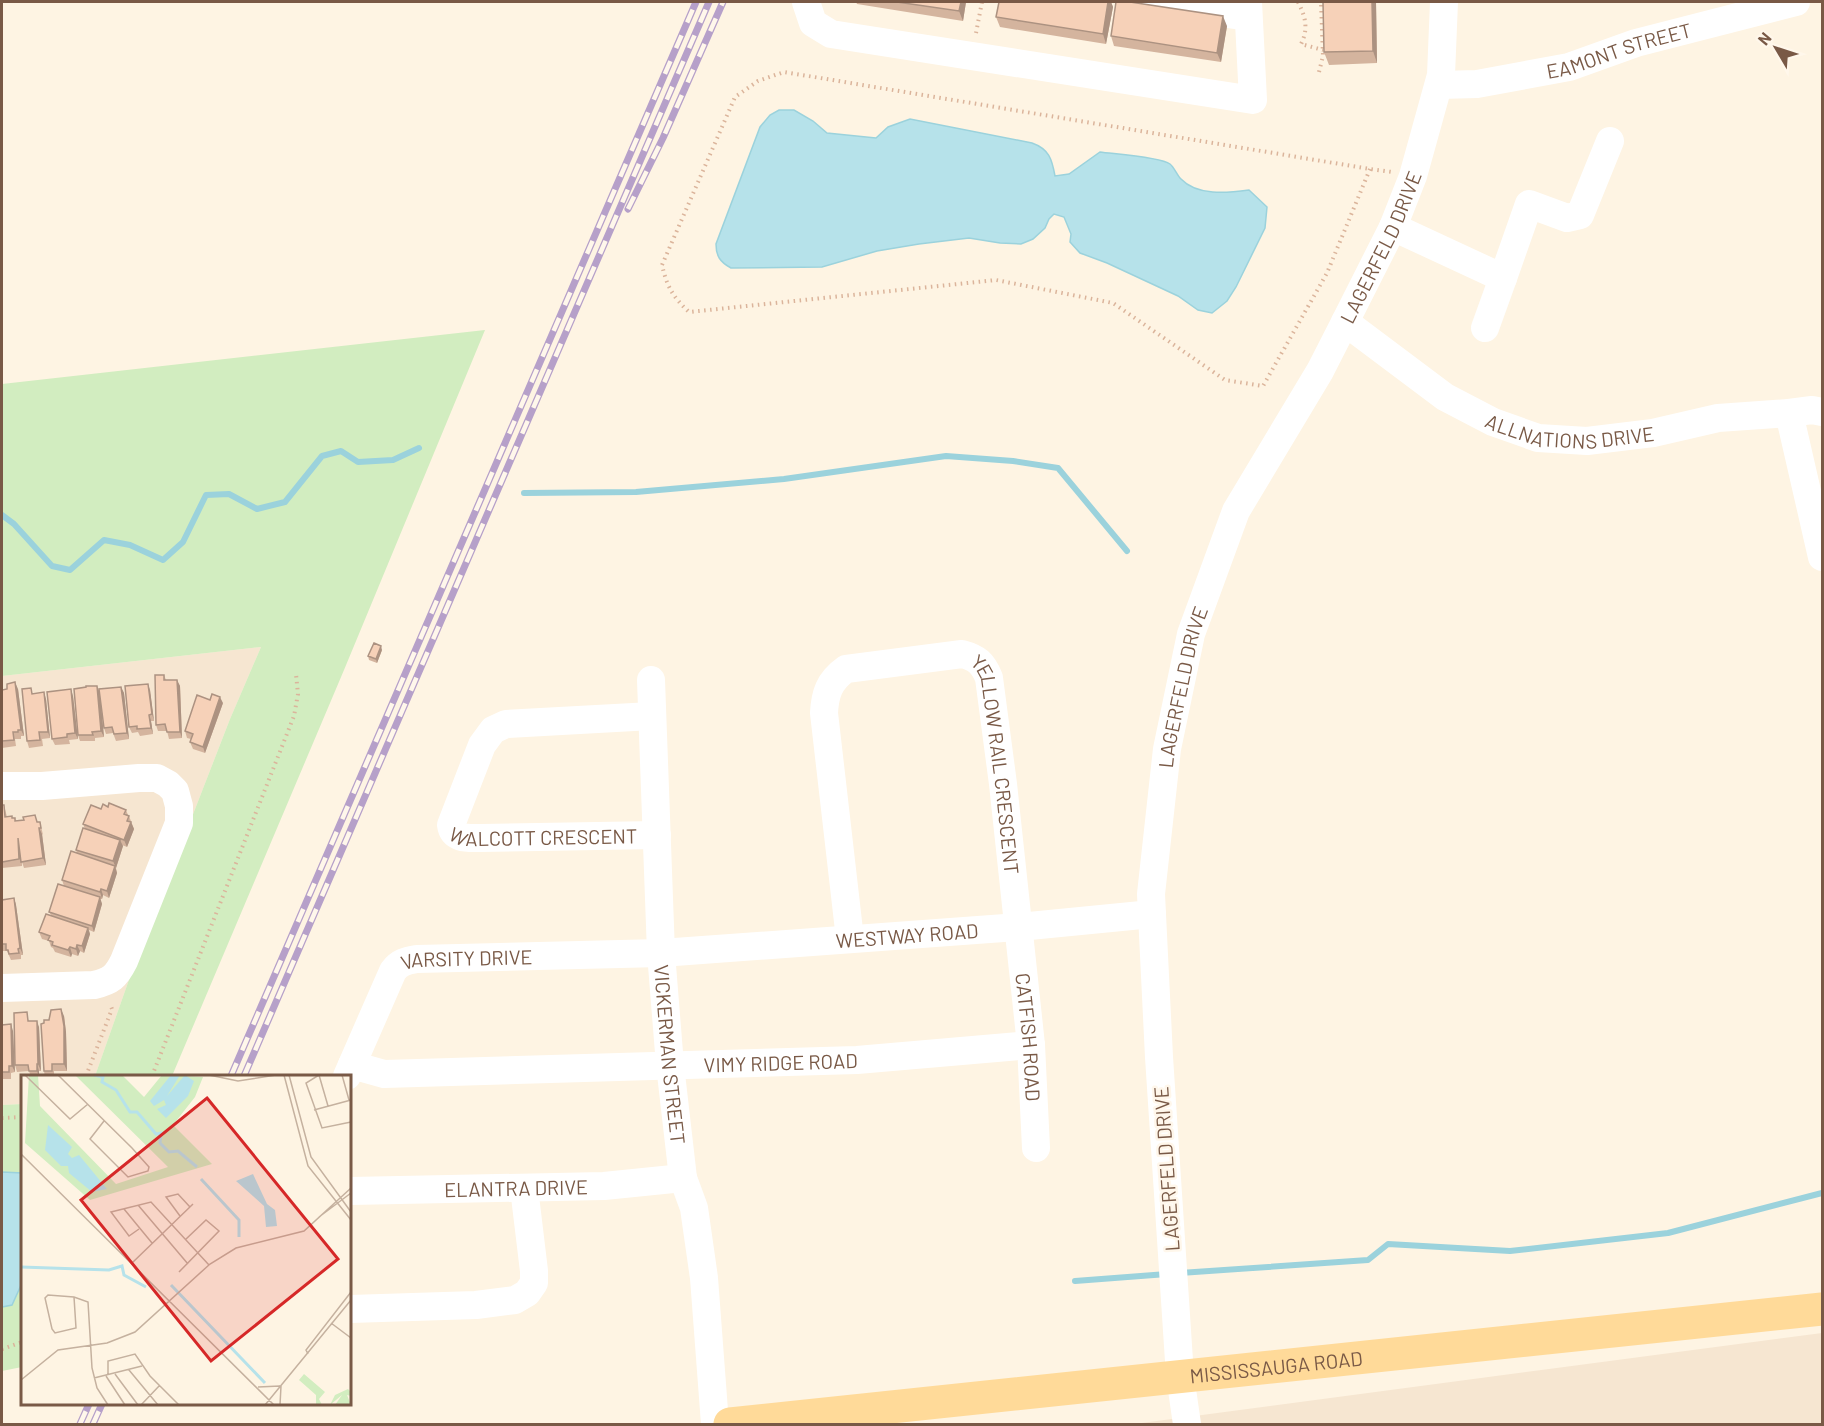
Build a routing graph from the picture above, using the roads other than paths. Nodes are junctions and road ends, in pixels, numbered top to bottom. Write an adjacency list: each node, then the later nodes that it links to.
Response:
1 (806, 2): 5 (street)
2 (1147, 2): 5 (street)
3 (1444, 2): 6 (street, LAGERFELD DRIVE)
4 (1796, 2): 6 (street, EAMONT STREET)
5 (1248, 9)
6 (1439, 85): 8 (street, LAGERFELD DRIVE)
7 (1610, 141): 9 (street)
8 (1393, 227): 9 (street); 10 (street, LAGERFELD DRIVE)
9 (1503, 278): 11 (street)
10 (1345, 322): 13 (street, ALLNATIONS DRIVE); 19 (street, LAGERFELD DRIVE)
11 (1485, 328)
12 (1822, 412): 13 (street, ALLNATIONS DRIVE)
13 (1789, 413): 14 (street)
14 (1822, 557)
15 (651, 680): 16 (street, VICKERMAN STREET)
16 (652, 716): 18 (street, VICKERMAN STREET); 18 (street, WALCOTT CRESCENT)
17 (2, 786): 23 (street)
18 (657, 835): 22 (street, VICKERMAN STREET)
19 (1152, 914): 20 (street, WESTWAY ROAD); 33 (street, LAGERFELD DRIVE)
20 (1019, 927): 21 (street, WESTWAY ROAD); 21 (street, YELLOW RAIL CRESCENT); 24 (street, CATFISH ROAD)
21 (850, 939): 22 (street, WESTWAY ROAD)
22 (662, 953): 25 (street, VICKERMAN STREET); 26 (street, VARSITY DRIVE)
23 (2, 988)
24 (1031, 1045): 25 (street, VIMY RIDGE ROAD); 27 (street, CATFISH ROAD)
25 (670, 1065): 26 (street, VIMY RIDGE ROAD); 28 (street, VICKERMAN STREET)
26 (349, 1071)
27 (1036, 1148)
28 (684, 1178): 29 (street, ELANTRA DRIVE); 34 (street, VICKERMAN STREET)
29 (524, 1188): 30 (street, ELANTRA DRIVE); 31 (street)
30 (351, 1191)
31 (351, 1309)
32 (1822, 1309): 33 (main road, MISSISSAUGA ROAD)
33 (1180, 1376): 35 (main road, MISSISSAUGA ROAD); 36 (street, LAGERFELD DRIVE)
34 (715, 1425)
35 (730, 1425)
36 (1187, 1425)

